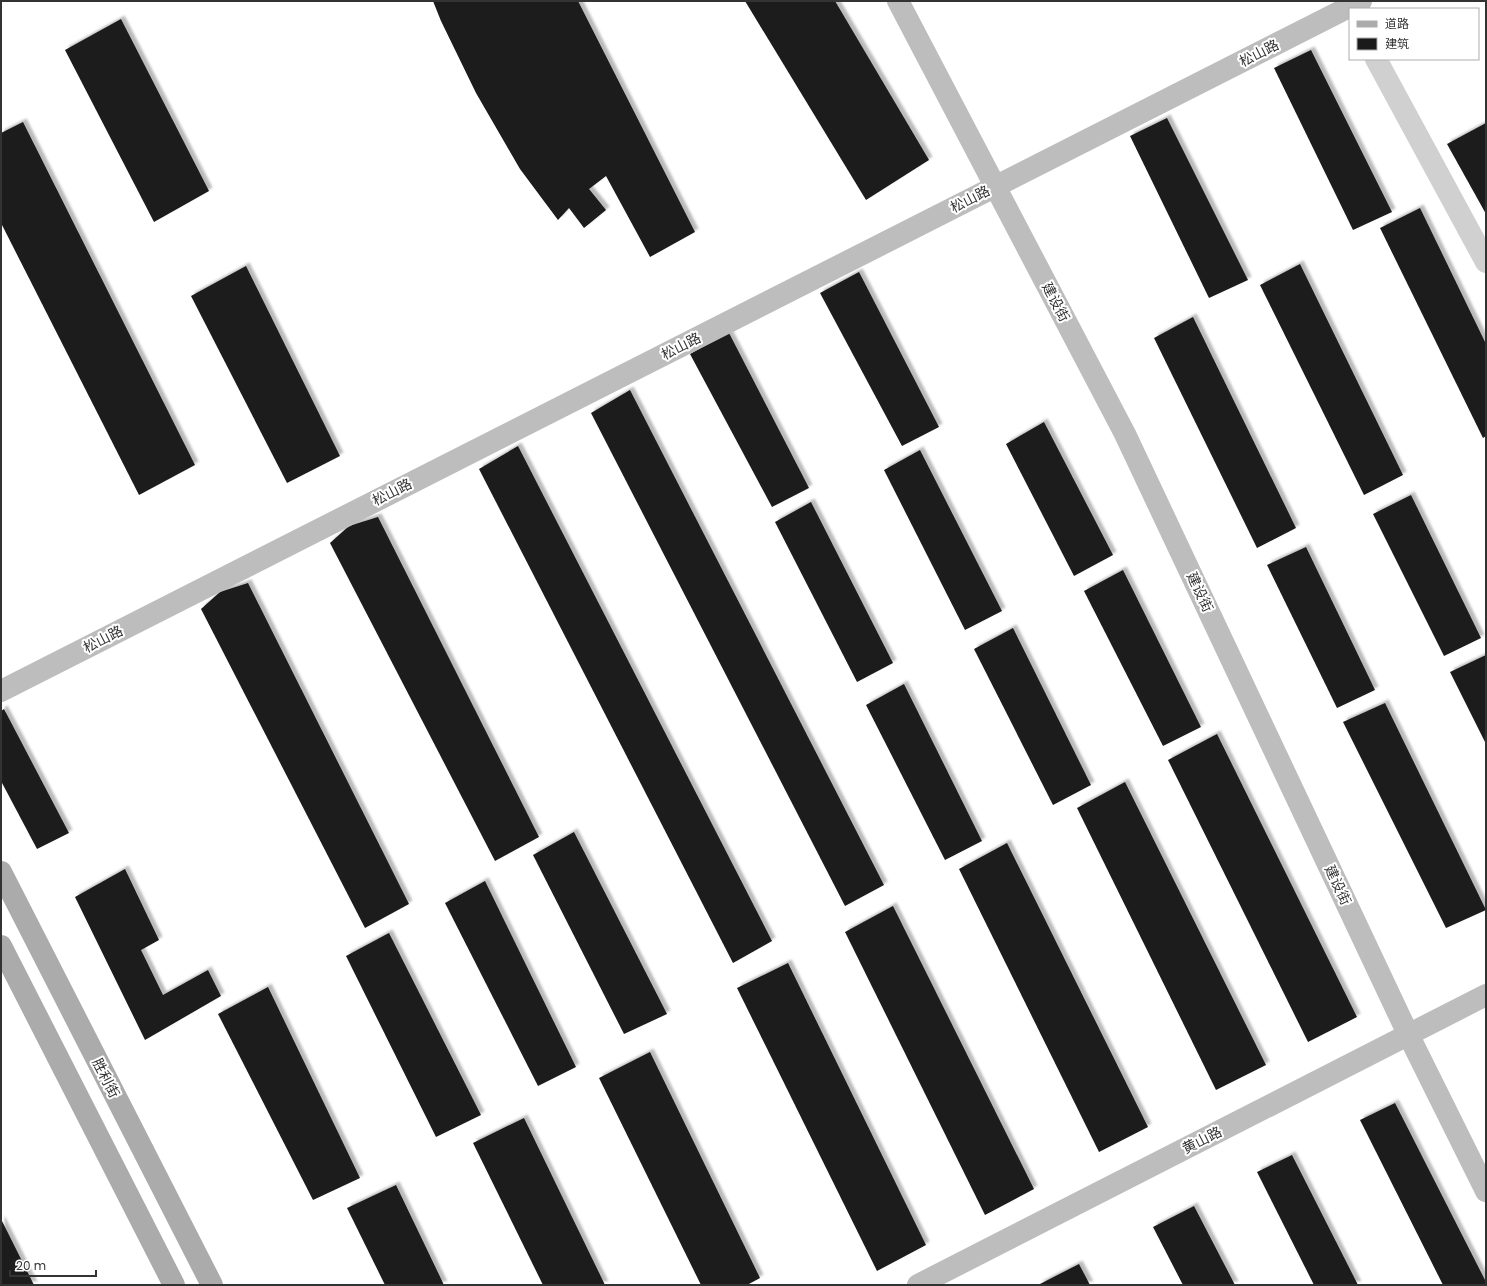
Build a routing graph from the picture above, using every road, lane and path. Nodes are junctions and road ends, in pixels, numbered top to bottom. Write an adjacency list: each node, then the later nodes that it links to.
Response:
1 (898, 1): 4 (street, 建设街)
2 (1349, 8): 4 (street, 松山路)
3 (1377, 60): 5 (street)
4 (995, 186): 6 (street, 松山路); 10 (street, 建设街)
5 (1486, 262)
6 (1, 690)
7 (1, 872): 13 (main road, 胜利街)
8 (1, 946): 12 (main road)
9 (1486, 995): 10 (street, 黄山路)
10 (1408, 1034): 11 (street, 建设街); 14 (street, 黄山路)
11 (1486, 1191)
12 (174, 1285)
13 (212, 1285)
14 (918, 1285)

